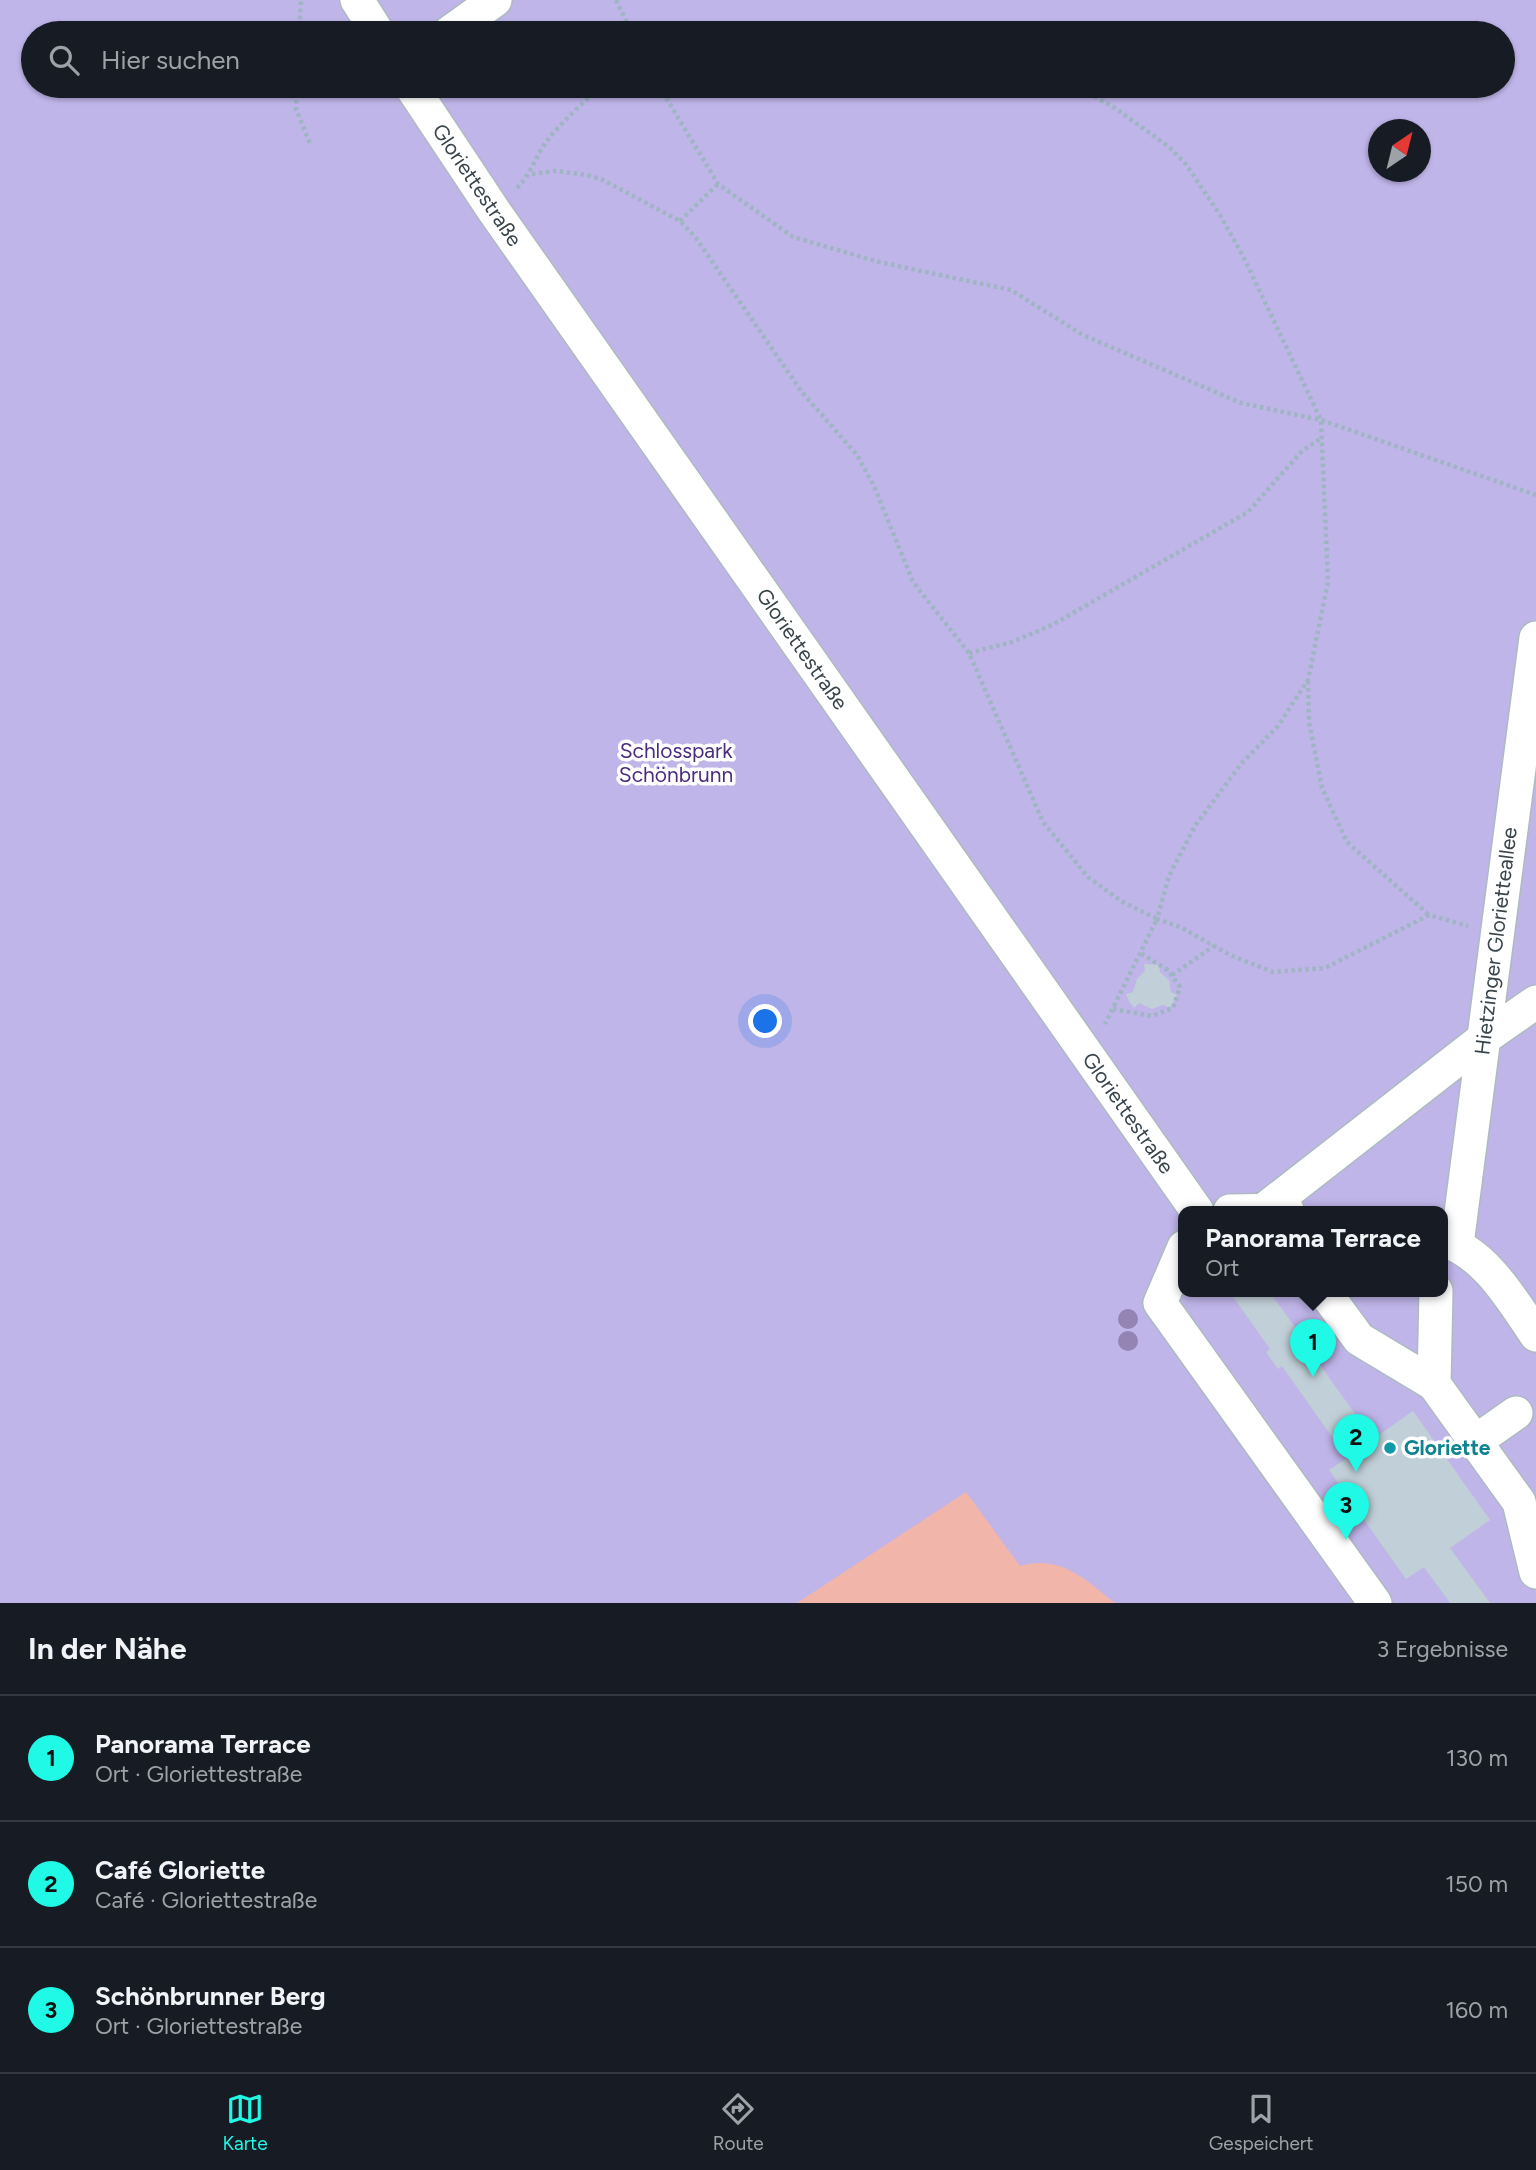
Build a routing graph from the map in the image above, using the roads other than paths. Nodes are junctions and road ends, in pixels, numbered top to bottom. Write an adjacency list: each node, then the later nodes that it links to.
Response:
1 (357, 0): 3 (street)
2 (495, 0): 4 (street)
3 (371, 21)
4 (466, 21)
5 (419, 98): 9 (street, Gloriettestraße)
6 (1536, 638): 8 (street, Hietzinger Glorietteallee)
7 (1536, 1002): 8 (street)
8 (1483, 1039): 10 (street); 11 (street, Hietzinger Glorietteallee)
9 (1193, 1206)
10 (1281, 1206)
11 (1450, 1242): 15 (street)
12 (1178, 1261): 21 (street)
13 (1328, 1297): 16 (street)
14 (1436, 1297): 16 (street)
15 (1536, 1335)
16 (1434, 1384): 18 (street)
17 (1526, 1405): 18 (street)
18 (1476, 1441): 19 (street)
19 (1528, 1505): 20 (street)
20 (1536, 1572)
21 (1375, 1603)

